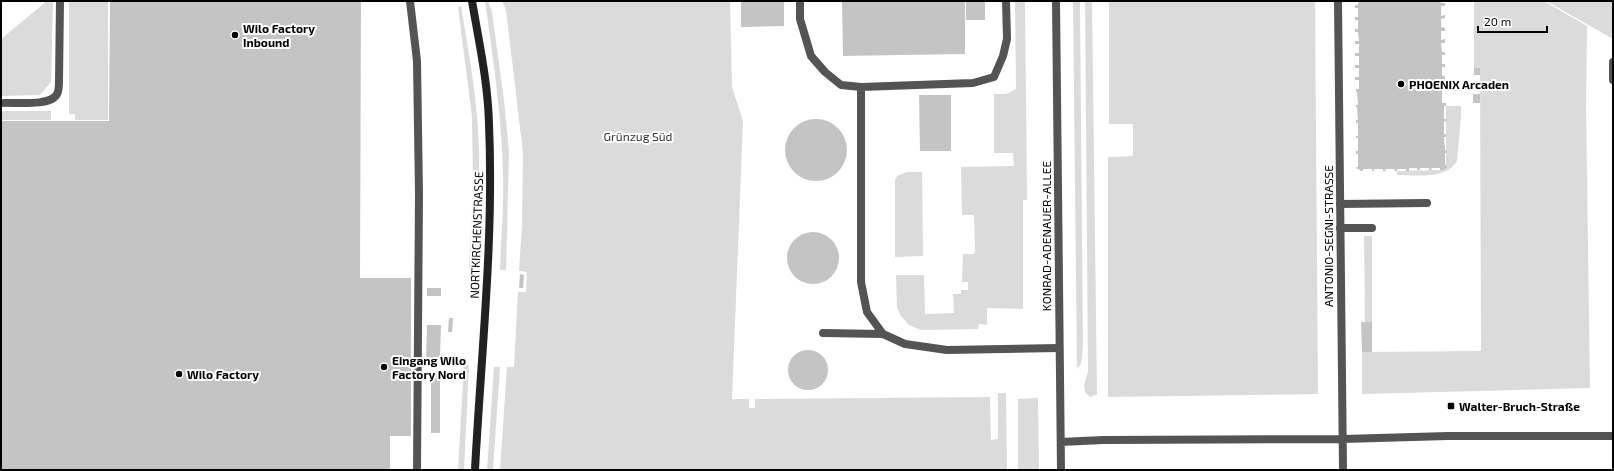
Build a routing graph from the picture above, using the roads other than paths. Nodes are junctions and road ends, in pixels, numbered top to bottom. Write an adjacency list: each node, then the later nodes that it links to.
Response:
1 (60, 1): 11 (street)
2 (410, 1): 22 (street)
3 (472, 1): 23 (main road, NORTKIRCHENSTRASSE)
4 (800, 1): 10 (street)
5 (1006, 1): 10 (street)
6 (1056, 1): 18 (street, KONRAD-ADENAUER-ALLEE)
7 (1338, 1): 13 (street, ANTONIO-SEGNI-STRASSE)
8 (1613, 62): 9 (street)
9 (1613, 80)
10 (861, 87): 17 (street)
11 (1, 103)
12 (1427, 203): 13 (street)
13 (1340, 204): 14 (street, ANTONIO-SEGNI-STRASSE)
14 (1340, 228): 15 (street); 20 (street, ANTONIO-SEGNI-STRASSE)
15 (1372, 228)
16 (823, 333): 17 (street)
17 (883, 334): 18 (street)
18 (1059, 348): 21 (street, KONRAD-ADENAUER-ALLEE)
19 (1613, 436): 20 (street)
20 (1343, 439): 21 (street); 25 (street, ANTONIO-SEGNI-STRASSE)
21 (1061, 442): 24 (street, KONRAD-ADENAUER-ALLEE)
22 (417, 470)
23 (475, 470)
24 (1061, 470)
25 (1343, 470)

